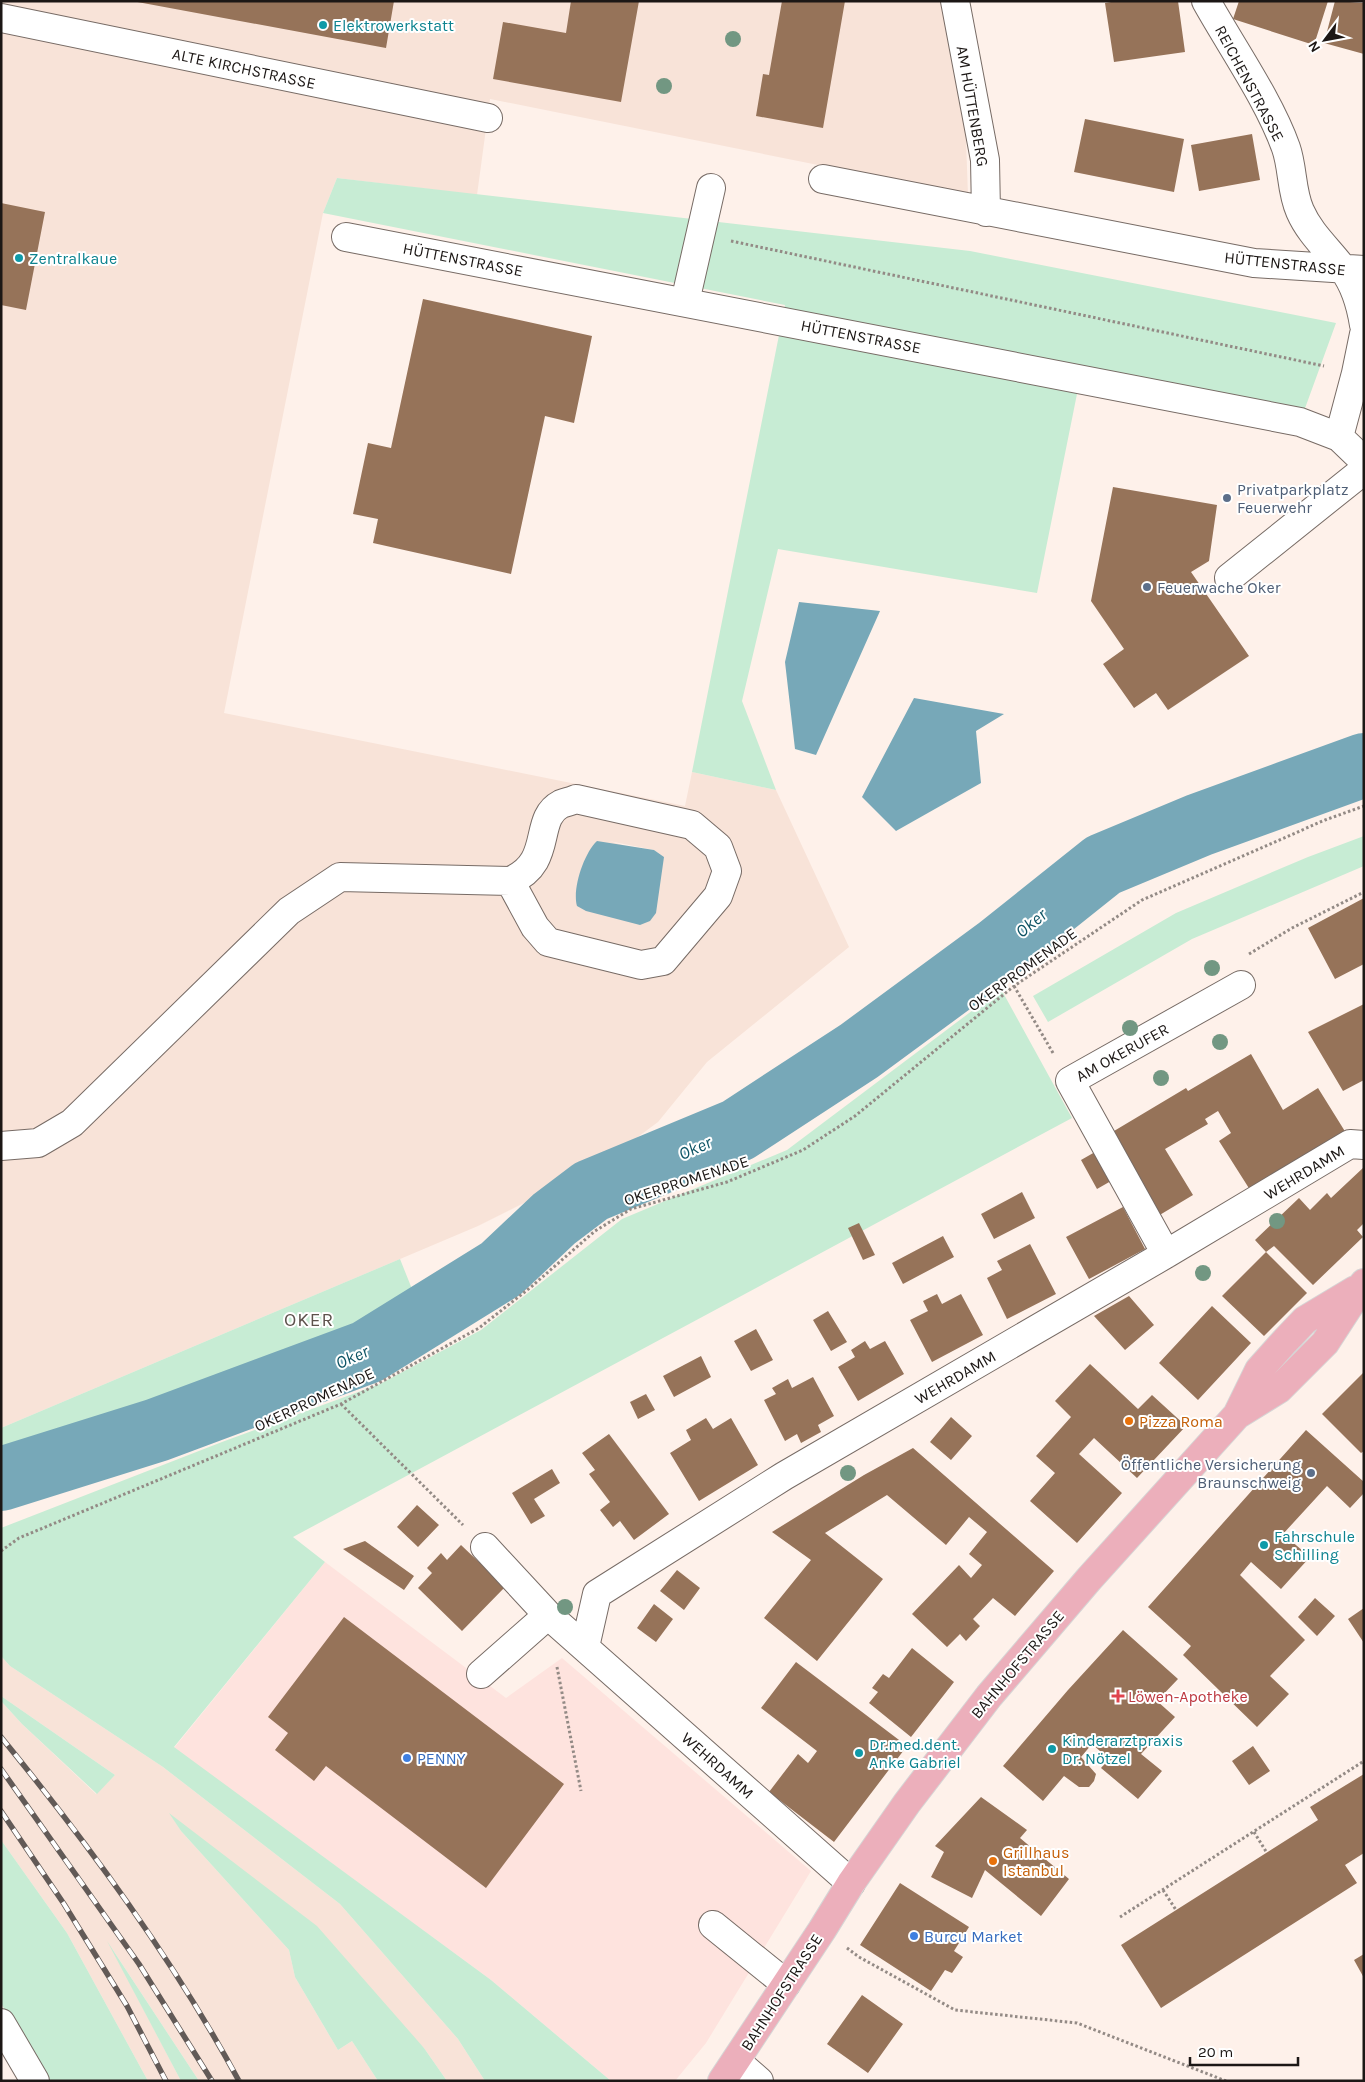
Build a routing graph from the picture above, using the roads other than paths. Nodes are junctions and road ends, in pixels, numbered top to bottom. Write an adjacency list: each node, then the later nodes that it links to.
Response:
1 (955, 1): 7 (street, AM HÜTTENBERG)
2 (1206, 1): 9 (street, REICHENSTRASSE)
3 (1, 18): 4 (street, ALTE KIRCHSTRASSE)
4 (488, 118)
5 (823, 179): 7 (street, HÜTTENSTRASSE)
6 (710, 188): 10 (street)
7 (986, 212): 9 (street, HÜTTENSTRASSE)
8 (346, 237): 10 (street, HÜTTENSTRASSE)
9 (1354, 270): 11 (street, REICHENSTRASSE)
10 (685, 302): 13 (street, HÜTTENSTRASSE)
11 (1364, 325)
12 (1364, 334): 13 (street)
13 (1339, 437): 14 (street, HÜTTENSTRASSE)
14 (1364, 461)
15 (1364, 470): 16 (street)
16 (1229, 578)
17 (510, 880): 17 (street); 20 (street)
18 (1241, 985): 21 (street, AM OKERUFER)
19 (1364, 1145): 21 (street, WEHRDAMM)
20 (1, 1146)
21 (1166, 1254): 25 (street, WEHRDAMM)
22 (1362, 1288): 27 (main road, BAHNHOFSTRASSE)
23 (485, 1547): 24 (street, WEHRDAMM)
24 (548, 1616): 25 (street, WEHRDAMM); 26 (street)
25 (585, 1647): 27 (street, WEHRDAMM)
26 (481, 1674)
27 (851, 1883): 29 (main road, BAHNHOFSTRASSE)
28 (713, 1925): 29 (street)
29 (786, 1984): 31 (main road, BAHNHOFSTRASSE)
30 (1, 2024): 32 (street)
31 (729, 2071): 33 (street)
32 (35, 2081)
33 (759, 2081)

